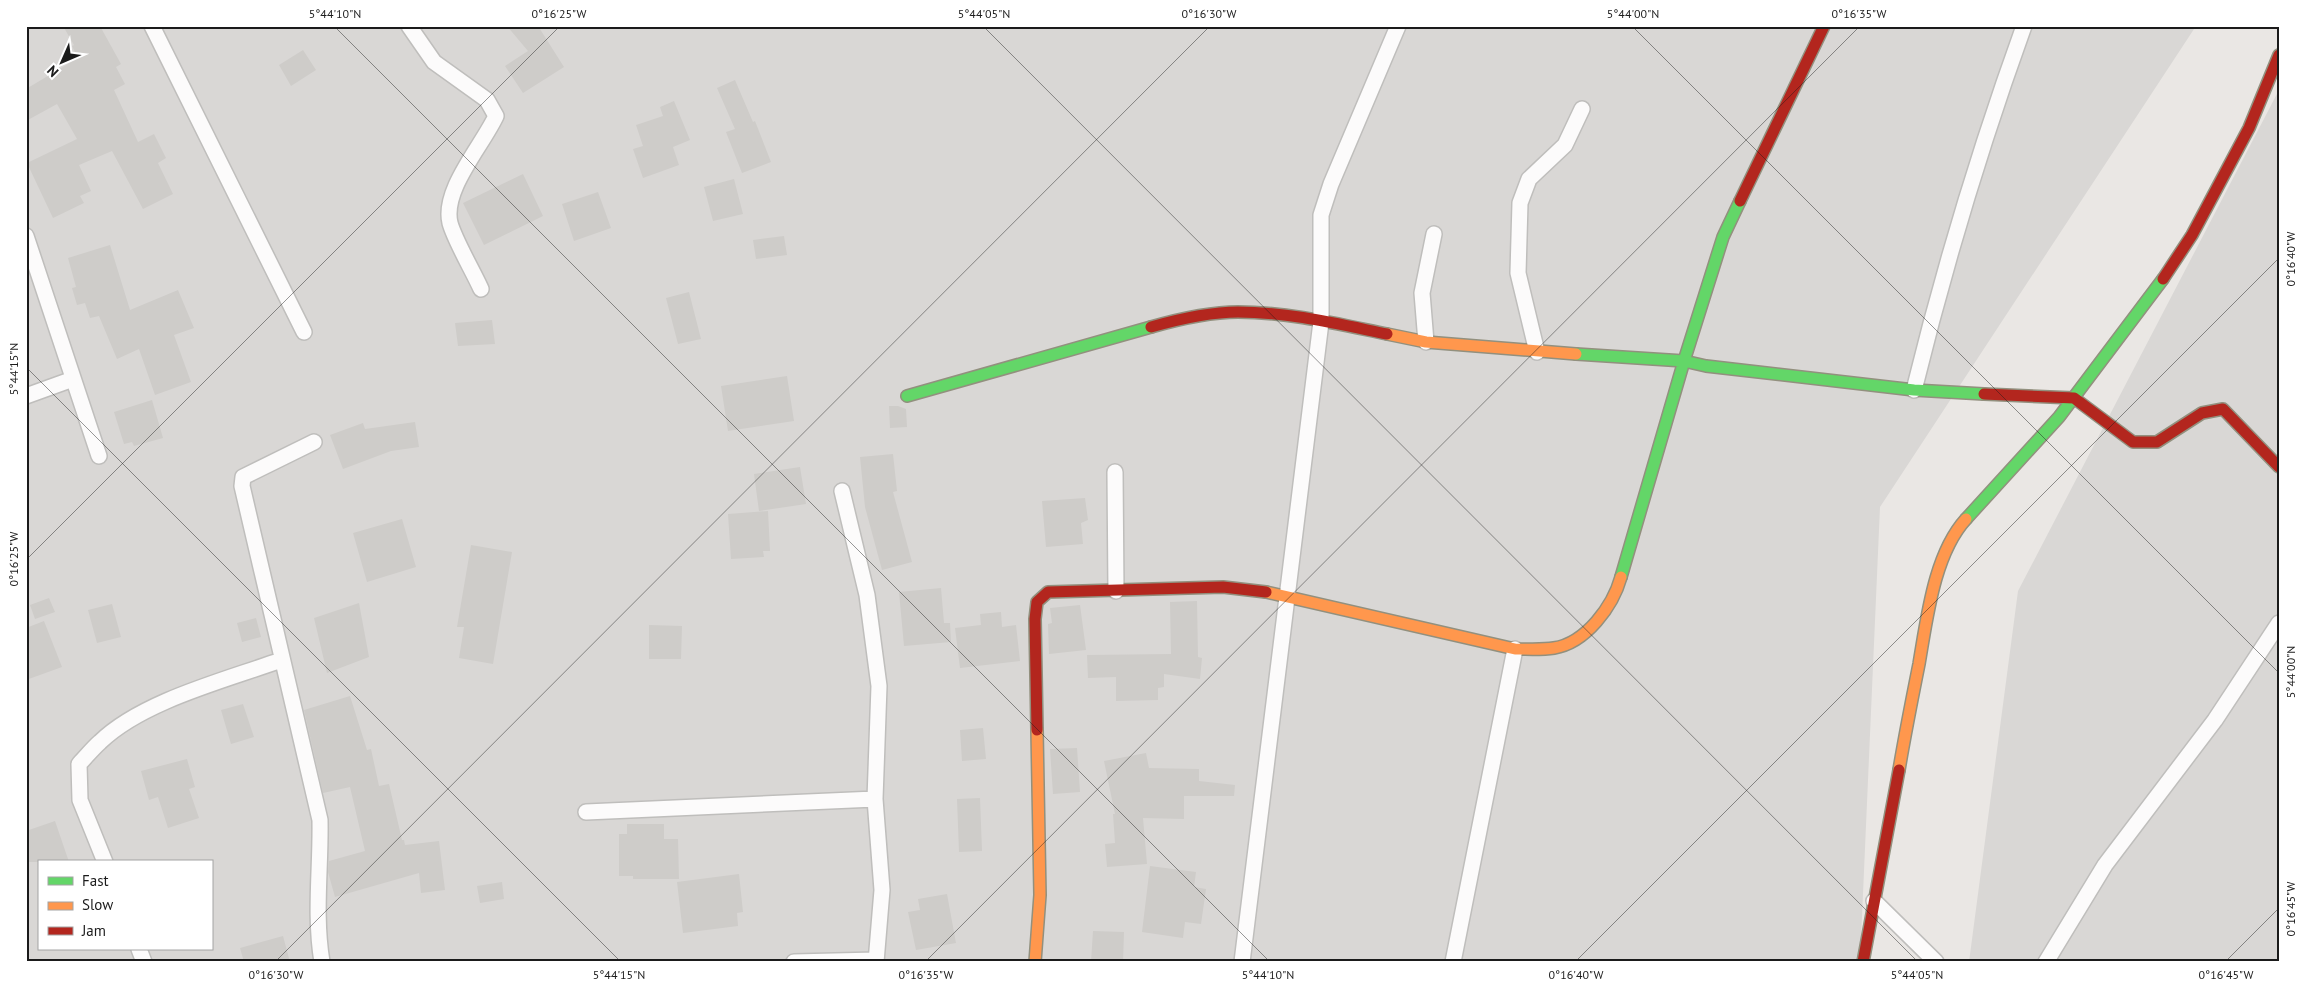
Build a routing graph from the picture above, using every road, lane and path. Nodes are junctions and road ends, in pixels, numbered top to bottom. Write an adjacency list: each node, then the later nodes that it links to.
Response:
1 (152, 26): 12 (street)
2 (409, 26): 10 (street)
3 (1398, 26): 11 (street)
4 (1824, 26): 15 (street)
5 (2024, 26): 17 (street)
6 (2279, 55): 20 (street)
7 (1582, 109): 14 (street)
8 (1434, 234): 13 (street)
9 (26, 236): 16 (street)
10 (481, 289)
11 (1321, 322): 13 (street); 19 (street); 27 (street)
12 (304, 332)
13 (1426, 342): 14 (street)
14 (1537, 352): 15 (street)
15 (1684, 360): 17 (street); 29 (street)
16 (73, 379): 18 (street); 22 (street)
17 (1914, 390): 20 (street)
18 (26, 396)
19 (907, 396)
20 (2074, 398): 23 (street); 34 (street)
21 (314, 442): 30 (street)
22 (99, 456)
23 (2279, 467)
24 (1115, 472): 26 (street)
25 (842, 492): 31 (street)
26 (1116, 591): 27 (street); 40 (street)
27 (1288, 598): 29 (street); 41 (street)
28 (2279, 623): 45 (street)
29 (1515, 649): 42 (street)
30 (281, 660): 33 (street); 38 (street)
31 (875, 799): 32 (street); 36 (street)
32 (586, 812)
33 (104, 860)
34 (1874, 901): 43 (street); 44 (street)
35 (139, 950): 37 (street)
36 (876, 961): 39 (street)
37 (144, 962)
38 (322, 962)
39 (794, 962)
40 (1035, 962)
41 (1242, 962)
42 (1453, 962)
43 (1863, 962)
44 (1936, 962)
45 (2046, 962)

